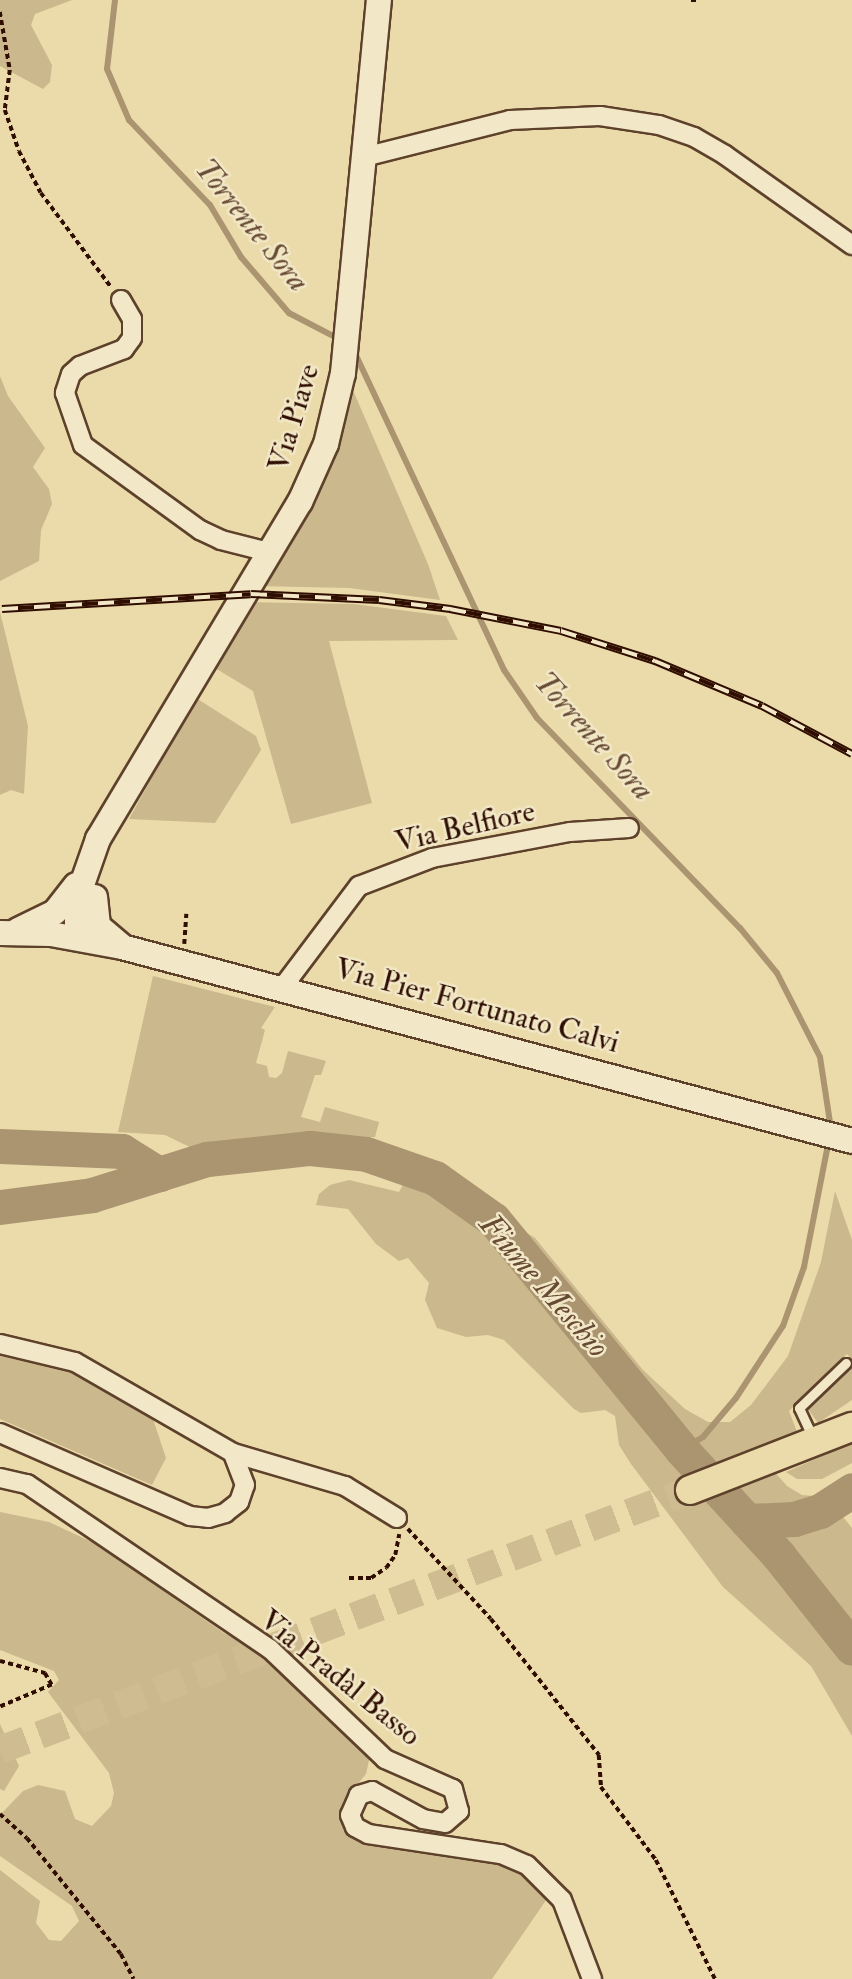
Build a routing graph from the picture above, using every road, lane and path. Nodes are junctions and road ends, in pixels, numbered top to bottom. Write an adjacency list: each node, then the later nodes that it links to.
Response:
1 (379, 0): 5 (main road, Via Piave)
2 (691, 0): 3 (path)
3 (698, 0)
4 (0, 12): 7 (path)
5 (364, 157): 6 (street); 8 (main road, Via Piave)
6 (852, 245)
7 (121, 300): 8 (street)
8 (268, 552): 9 (main road, Via Piave)
9 (119, 806): 11 (main road, Via Piave); 12 (main road, Via Piave)
10 (629, 828): 18 (street, Via Belfiore)
11 (85, 871): 14 (main road); 15 (main road, Via Piave)
12 (95, 897): 15 (main road, Via Piave); 17 (main road)
13 (186, 914): 16 (path)
14 (6, 933): 15 (main road, Via Pier Fortunato Calvi)
15 (77, 938): 17 (main road, Via Pier Fortunato Calvi)
16 (184, 945)
17 (122, 947): 18 (main road, Via Pier Fortunato Calvi)
18 (282, 988): 19 (main road, Via Pier Fortunato Calvi)
19 (850, 1140)
20 (0, 1344): 25 (street)
21 (846, 1363): 24 (lane)
22 (852, 1418): 24 (main road)
23 (0, 1433): 25 (street)
24 (833, 1435): 27 (main road)
25 (233, 1453): 28 (street)
26 (0, 1478): 34 (street, Via Pradàl Basso)
27 (698, 1487)
28 (397, 1518): 29 (path); 35 (path)
29 (349, 1578)
30 (0, 1661): 31 (path)
31 (0, 1707)
32 (0, 1814): 33 (path)
33 (134, 1979)
34 (592, 1979)
35 (715, 1979)

